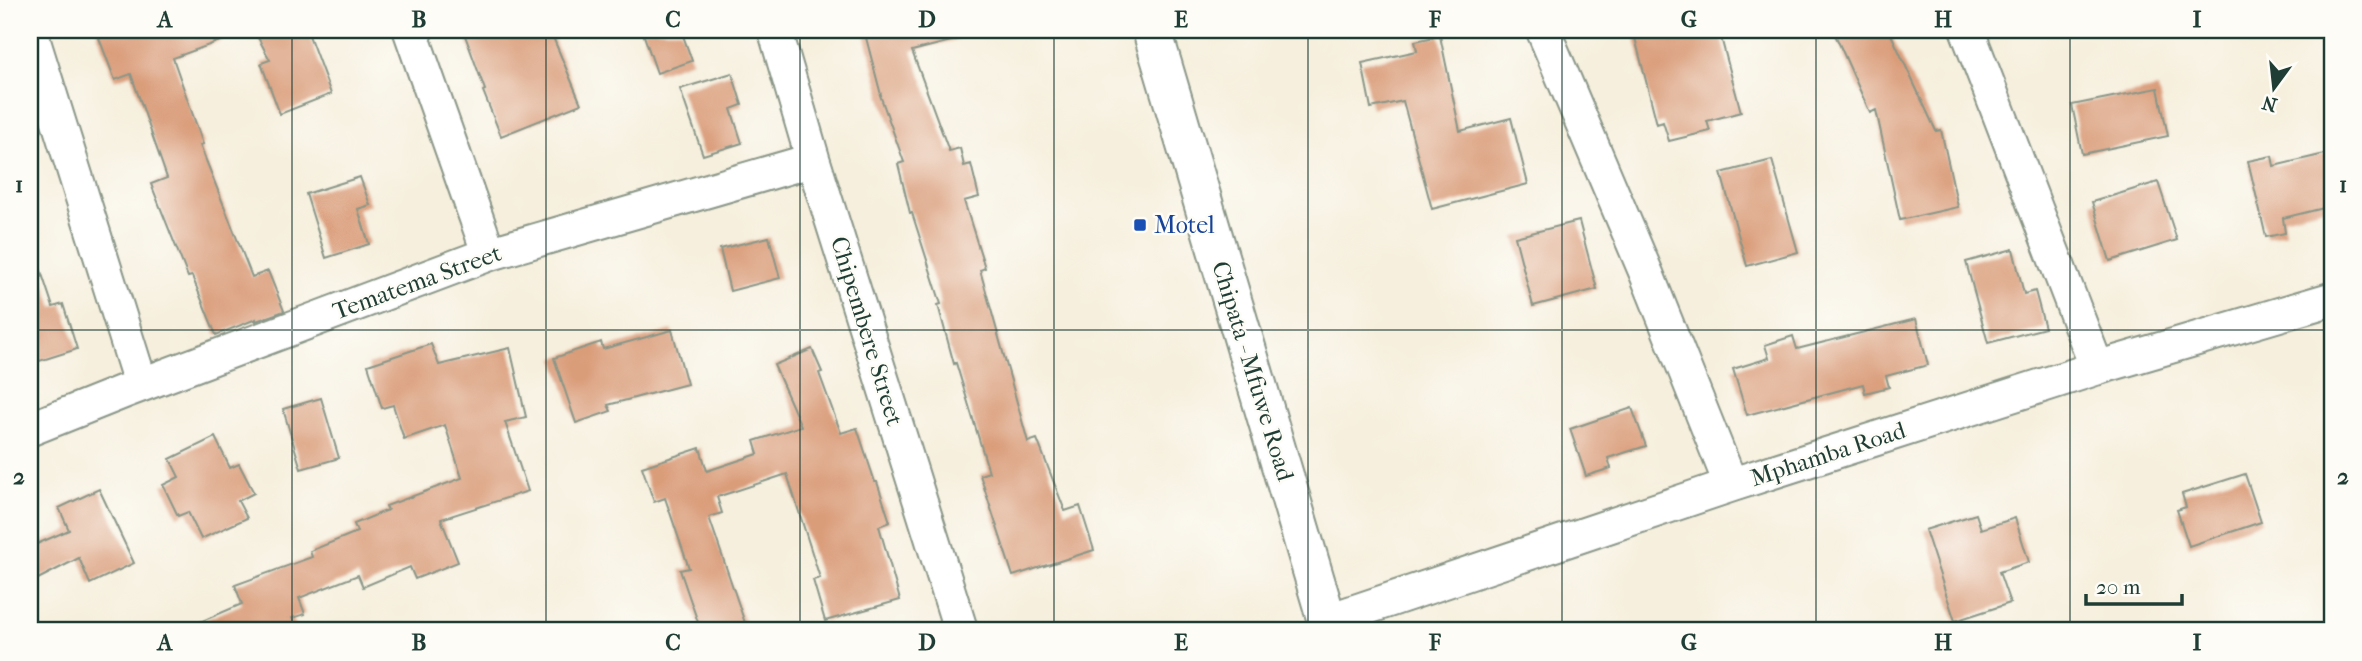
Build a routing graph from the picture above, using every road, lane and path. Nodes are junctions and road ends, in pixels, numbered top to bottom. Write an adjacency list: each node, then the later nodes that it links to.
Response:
1 (30, 30): 11 (street)
2 (410, 30): 8 (street)
3 (775, 30): 7 (street, Chipembere Street)
4 (1152, 30): 14 (main road, Chipata - Mfuwe Road)
5 (1543, 30): 13 (street)
6 (1967, 30): 10 (street)
7 (813, 160): 8 (street, Tematema Street); 15 (street, Chipembere Street)
8 (489, 254): 11 (street, Tematema Street)
9 (2332, 299): 10 (street, Mphamba Road)
10 (2097, 368): 13 (street, Mphamba Road)
11 (141, 385): 12 (street, Tematema Street)
12 (30, 429)
13 (1731, 485): 14 (street, Mphamba Road)
14 (1329, 626)
15 (961, 631)

